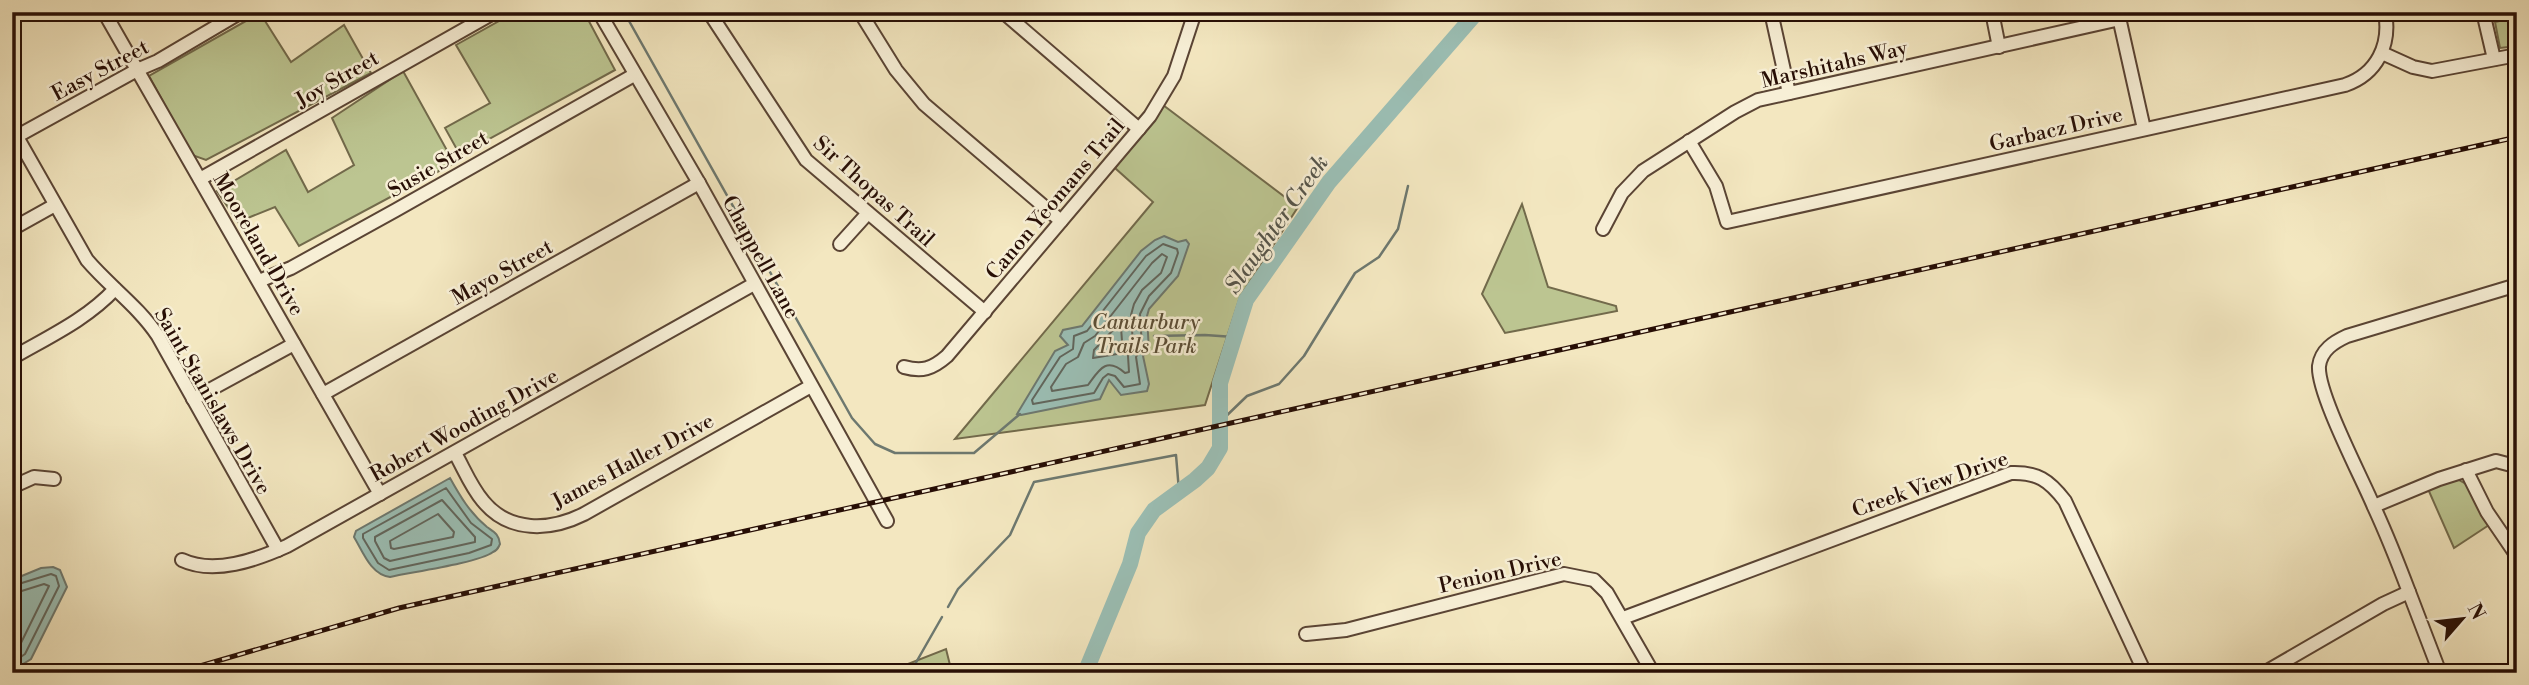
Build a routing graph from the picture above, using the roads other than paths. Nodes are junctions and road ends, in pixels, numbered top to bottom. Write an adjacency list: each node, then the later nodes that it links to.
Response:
1 (104, 12): 18 (street, Mooreland Drive)
2 (241, 12): 18 (street, Easy Street)
3 (495, 12): 25 (street, Joy Street)
4 (599, 12): 19 (street, Chappell Lane)
5 (709, 12): 28 (street, Sir Thopas Trail)
6 (860, 12): 29 (street)
7 (1003, 12): 21 (street)
8 (1195, 12): 21 (street, Canon Yeomans Trail)
9 (1771, 12): 20 (street)
10 (1992, 12): 14 (street)
11 (2385, 12): 15 (street)
12 (2483, 12): 17 (street)
13 (2119, 16): 14 (street, Marshitahs Way); 22 (street)
14 (1999, 47): 20 (street, Marshitahs Way)
15 (2382, 54): 17 (street); 22 (street, Garbacz Drive)
16 (2517, 55): 17 (street)
17 (2494, 60)
18 (137, 70): 23 (street, Easy Street); 25 (street, Mooreland Drive)
19 (634, 75): 26 (street, Chappell Lane); 33 (street, Susie Street)
20 (1789, 93): 24 (street, Marshitahs Way)
21 (1139, 129): 29 (street, Canon Yeomans Trail)
22 (2144, 129): 24 (street, Garbacz Drive)
23 (15, 138): 27 (street, Saint Stanislaws Drive)
24 (1689, 141): 31 (street, Marshitahs Way)
25 (200, 179): 33 (street, Mooreland Drive)
26 (699, 183): 34 (street, Chappell Lane); 42 (street, Mayo Street)
27 (55, 205): 30 (street); 36 (street, Saint Stanislaws Drive)
28 (868, 213): 32 (street); 37 (street, Sir Thopas Trail)
29 (1061, 221): 37 (street, Canon Yeomans Trail)
30 (12, 229)
31 (1603, 229)
32 (840, 244)
33 (259, 281): 38 (street, Mooreland Drive)
34 (754, 284): 41 (street, Chappell Lane); 44 (street, Robert Wooding Drive)
35 (2517, 285): 50 (street)
36 (115, 289): 39 (street); 43 (street, Saint Stanislaws Drive)
37 (985, 312): 40 (street, Canon Yeomans Trail)
38 (293, 344): 42 (street, Mooreland Drive); 43 (street)
39 (12, 358)
40 (904, 367)
41 (811, 386): 44 (street, James Haller Drive); 51 (street, Chappell Lane)
42 (323, 394): 49 (street, Mooreland Drive)
43 (193, 399): 54 (street, Saint Stanislaws Drive)
44 (455, 453): 49 (street, Robert Wooding Drive)
45 (2515, 466): 46 (street)
46 (2466, 470): 50 (street); 53 (street)
47 (54, 479): 48 (street)
48 (12, 486)
49 (380, 494): 54 (street, Robert Wooding Drive)
50 (2374, 506): 57 (street)
51 (887, 521)
52 (2517, 528): 53 (street)
53 (2503, 535): 55 (street)
54 (278, 550): 56 (street, Robert Wooding Drive)
55 (2517, 556)
56 (182, 560)
57 (2409, 592): 62 (street); 63 (street)
58 (1623, 618): 59 (street, Penion Drive); 60 (street, Penion Drive); 61 (street, Creek View Drive)
59 (1306, 634)
60 (1653, 673)
61 (2145, 673)
62 (2263, 673)
63 (2440, 673)

